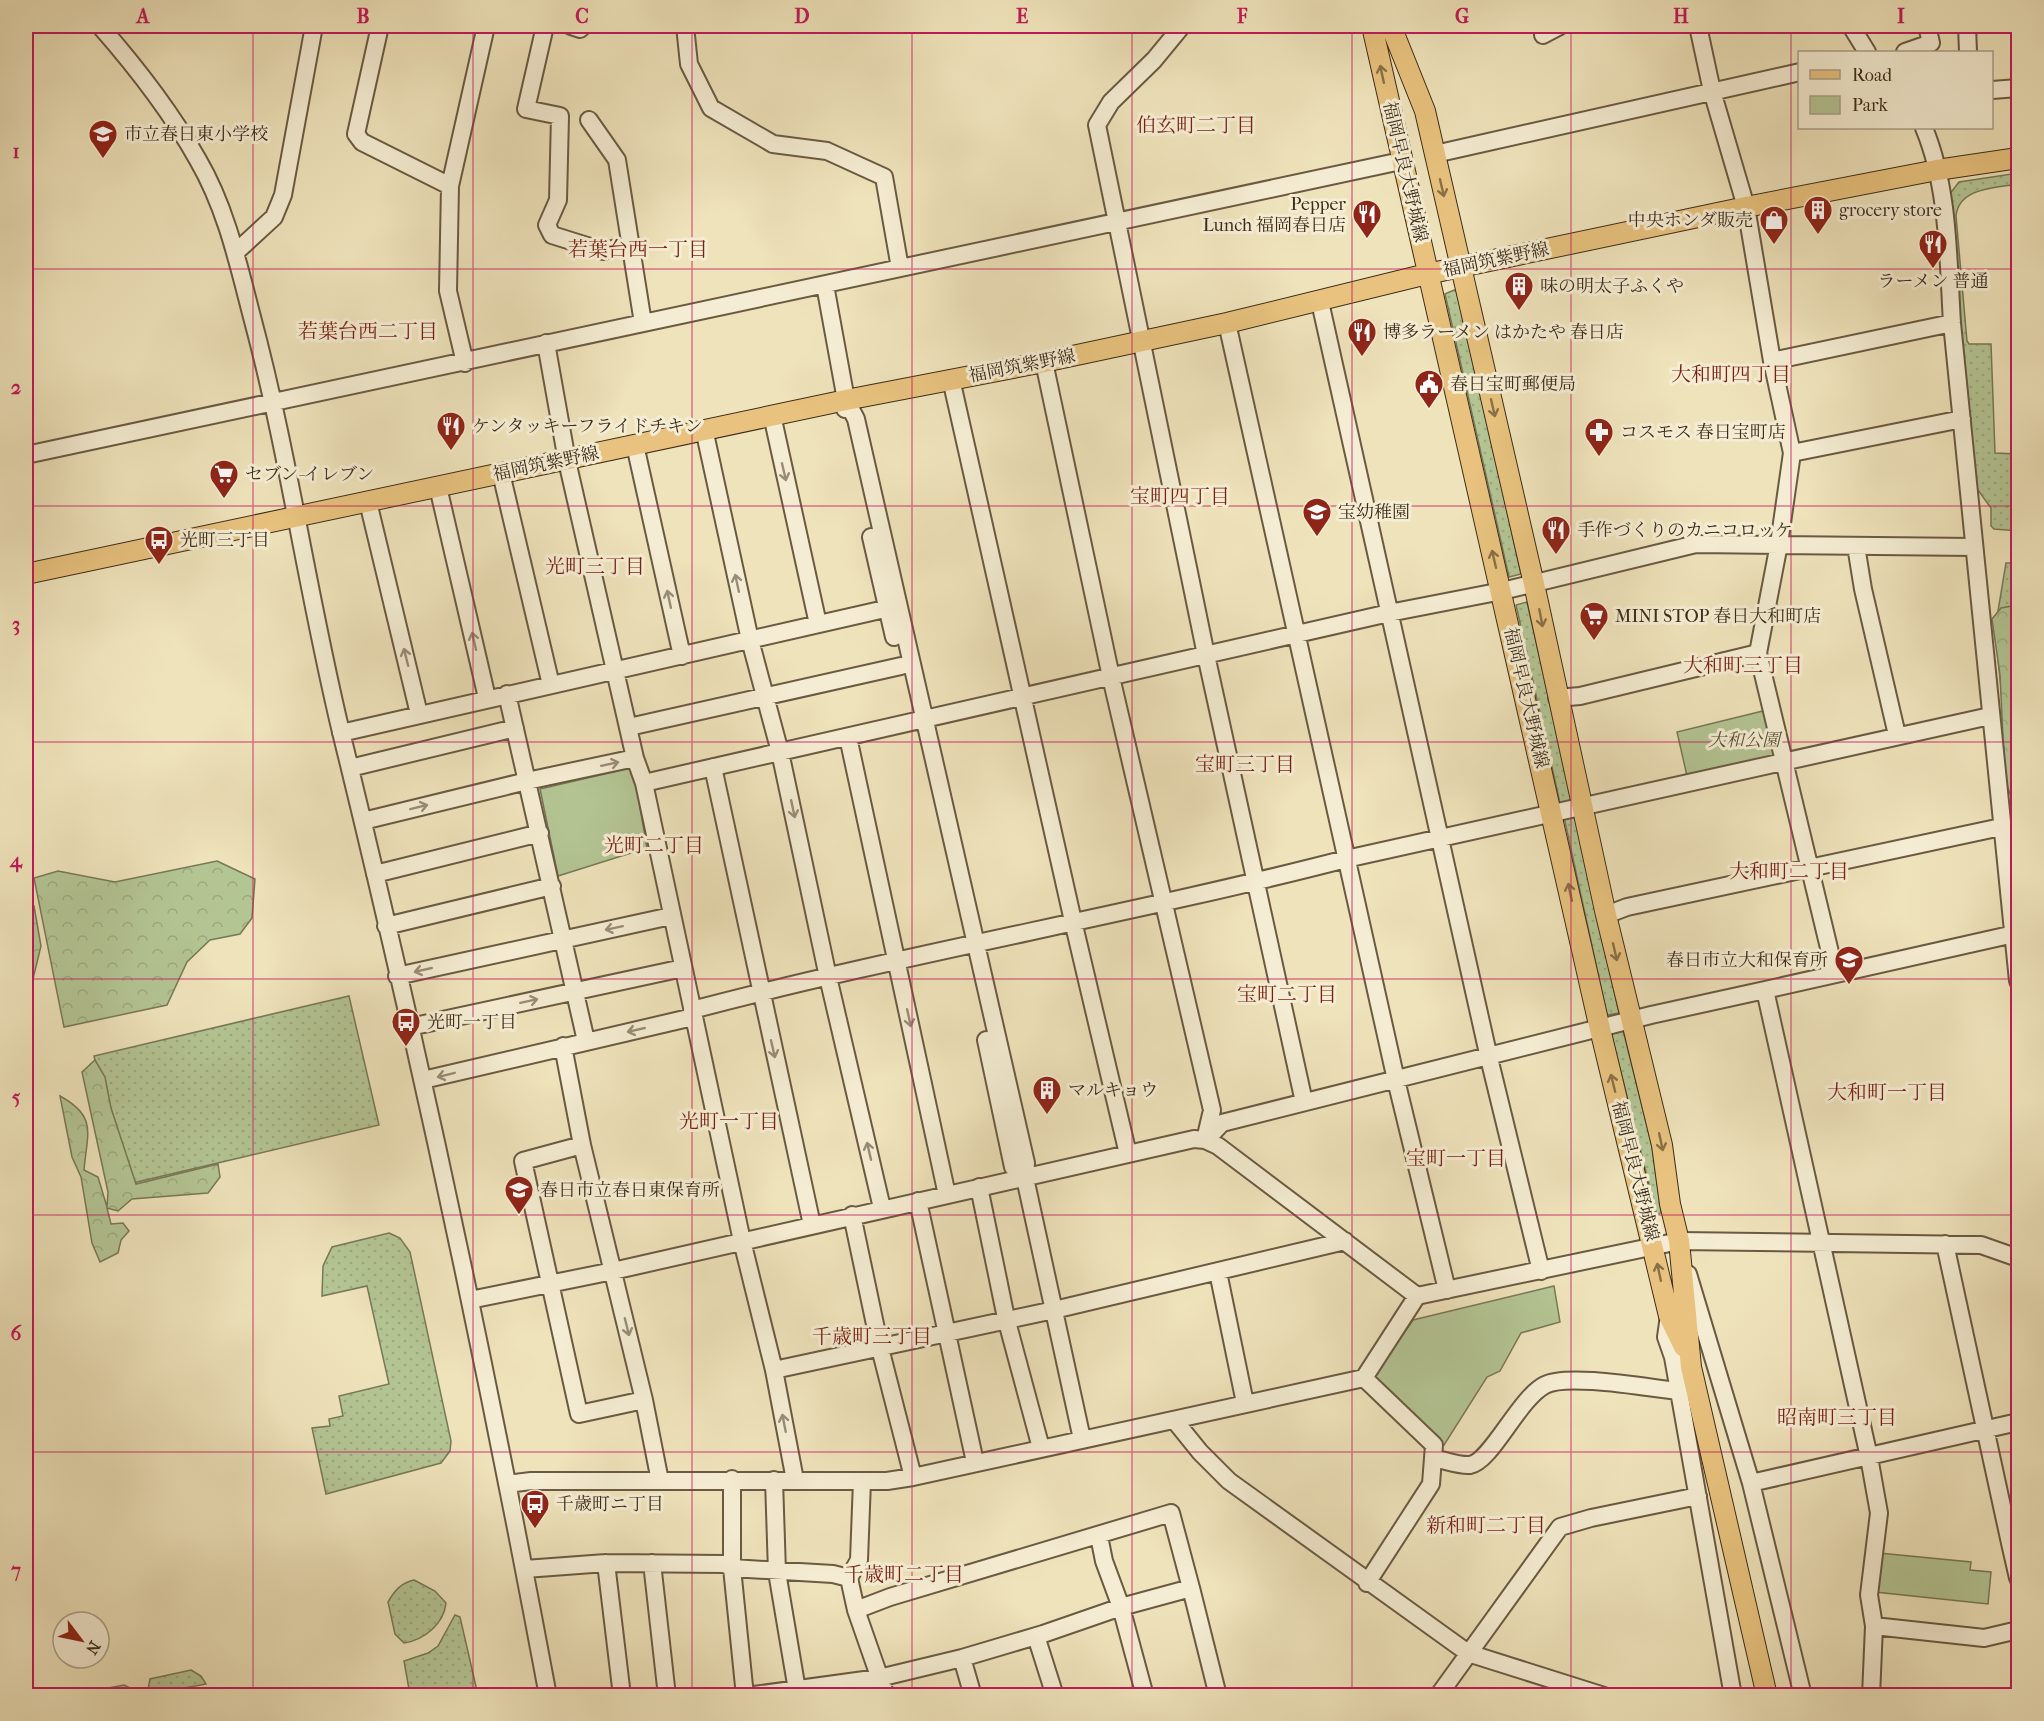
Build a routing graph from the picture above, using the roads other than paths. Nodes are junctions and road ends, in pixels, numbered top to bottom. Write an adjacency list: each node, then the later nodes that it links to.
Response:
1 (100, 26): 36 (street)
2 (314, 26): 36 (street)
3 (380, 26): 32 (street)
4 (486, 26): 32 (street)
5 (545, 26): 35 (street)
6 (571, 26): 7 (street)
7 (583, 26)
8 (685, 26): 37 (street)
9 (1182, 26): 34 (street)
10 (1357, 26): 11 (street)
11 (1371, 26): 17 (street); 30 (main road, 福岡早良大野城線, one-way to 11)
12 (1560, 26): 18 (street)
13 (1698, 26): 25 (street)
14 (1851, 26): 19 (street)
15 (1927, 26): 20 (street)
16 (1967, 26): 21 (street)
17 (1392, 32): 28 (main road, 福岡早良大野城線)
18 (1543, 36)
19 (1866, 51)
20 (1908, 51)
21 (1968, 51)
22 (1798, 72): 25 (street)
23 (2019, 88): 24 (street)
24 (1993, 90)
25 (1712, 91): 28 (street); 33 (street)
26 (589, 120): 35 (street)
27 (1924, 129): 31 (street)
28 (1435, 154): 38 (main road, 福岡早良大野城線, one-way to 38)
29 (2019, 158): 31 (main road, 福岡筑紫野線)
30 (1401, 161): 34 (street); 39 (main road, 福岡早良大野城線)
31 (1937, 170): 33 (main road, 福岡筑紫野線); 43 (street)
32 (450, 186): 49 (street)
33 (1746, 207): 38 (main road, 福岡筑紫野線); 47 (street)
34 (1117, 223): 37 (street); 45 (street)
35 (632, 245): 44 (street)
36 (236, 252): 52 (street)
37 (900, 268): 40 (street)
38 (1460, 269): 39 (main road, 福岡筑紫野線); 68 (main road, 福岡早良大野城線, one-way to 68)
39 (1427, 274): 41 (main road, 福岡筑紫野線); 69 (main road, 福岡早良大野城線, one-way to 39)
40 (825, 285): 44 (street); 51 (street)
41 (1320, 302): 42 (main road, 福岡筑紫野線); 71 (street)
42 (1227, 323): 45 (main road, 福岡筑紫野線); 73 (street)
43 (1952, 323): 47 (street); 54 (street)
44 (643, 324): 46 (street)
45 (1141, 342): 48 (main road, 福岡筑紫野線); 76 (street)
46 (546, 343): 49 (street); 59 (street)
47 (1772, 361): 57 (street)
48 (1044, 362): 50 (main road, 福岡筑紫野線); 80 (street)
49 (465, 363): 52 (street)
50 (951, 379): 51 (main road, 福岡筑紫野線); 84 (street)
51 (846, 400): 53 (main road, 福岡筑紫野線); 70 (street)
52 (275, 402): 58 (street); 63 (street)
53 (772, 415): 55 (main road, 福岡筑紫野線); 72 (street, one-way to 72)
54 (1962, 419): 57 (street); 66 (street)
55 (704, 429): 56 (main road, 福岡筑紫野線); 74 (street, one-way to 55)
56 (635, 445): 59 (main road, 福岡筑紫野線); 77 (street, one-way to 56)
57 (1792, 453): 64 (street)
58 (26, 455)
59 (567, 461): 60 (main road, 福岡筑紫野線); 79 (street)
60 (501, 473): 61 (main road, 福岡筑紫野線); 81 (street)
61 (438, 487): 62 (main road, 福岡筑紫野線); 85 (street, one-way to 61)
62 (368, 502): 63 (main road, 福岡筑紫野線); 87 (street, one-way to 62)
63 (296, 518): 67 (main road, 福岡筑紫野線); 92 (street)
64 (1779, 544): 65 (street); 68 (street); 75 (street)
65 (1856, 546): 66 (street); 93 (street)
66 (1974, 547): 88 (street)
67 (26, 574)
68 (1534, 584): 69 (street); 86 (main road, 福岡早良大野城線, one-way to 86)
69 (1502, 591): 71 (street); 103 (main road, 福岡早良大野城線)
70 (893, 607): 72 (street); 78 (street); 89 (street)
71 (1389, 614): 73 (street); 107 (street)
72 (818, 624): 74 (street)
73 (1296, 635): 76 (street); 108 (street)
74 (750, 640): 77 (street); 83 (street)
75 (1758, 653): 86 (street); 97 (street)
76 (1206, 655): 80 (street); 111 (street)
77 (682, 656): 79 (street)
78 (901, 666): 83 (street); 89 (street)
79 (616, 671): 81 (street); 90 (street)
80 (1111, 677): 84 (street); 113 (street)
81 (551, 685): 82 (street)
82 (507, 694): 85 (street); 91 (street)
83 (763, 696): 90 (street); 95 (street)
84 (1023, 697): 89 (street); 116 (street)
85 (487, 698): 87 (street)
86 (1557, 698): 102 (main road, 福岡早良大野城線)
87 (419, 714): 92 (street)
88 (1990, 716): 93 (street); 105 (street)
89 (920, 720): 94 (street); 120 (street)
90 (629, 727): 96 (street)
91 (515, 728): 99 (street); 100 (street)
92 (341, 733): 99 (street)
93 (1897, 735): 97 (street)
94 (848, 737): 95 (street); 121 (street)
95 (780, 752): 98 (street); 125 (street, one-way to 125)
96 (635, 758): 100 (street, one-way to 96); 101 (street)
97 (1786, 761): 102 (street); 109 (street)
98 (712, 767): 101 (street); 129 (street)
99 (350, 768): 104 (street)
100 (527, 781): 104 (street, one-way to 100); 106 (street)
101 (644, 783): 115 (street)
102 (1583, 806): 103 (street); 114 (main road, 福岡早良大野城線)
103 (1552, 813): 107 (street); 133 (main road, 福岡早良大野城線, one-way to 103)
104 (363, 821): 110 (street)
105 (2001, 827): 109 (street); 118 (street)
106 (540, 834): 110 (street); 112 (street)
107 (1440, 838): 108 (street); 136 (street)
108 (1346, 859): 111 (street); 138 (street)
109 (1811, 870): 114 (street); 123 (street)
110 (375, 874): 117 (street)
111 (1256, 882): 113 (street); 139 (street)
112 (552, 886): 117 (street); 119 (street)
113 (1162, 901): 116 (street); 140 (street)
114 (1606, 915): 131 (main road, 福岡早良大野城線, one-way to 131)
115 (671, 916): 119 (street, one-way to 119); 122 (street)
116 (1073, 921): 120 (street); 142 (street)
117 (386, 926): 124 (street)
118 (2014, 934): 123 (street); 126 (street)
119 (564, 939): 124 (street, one-way to 124); 128 (street)
120 (970, 944): 121 (street); 143 (street)
121 (896, 961): 125 (street); 145 (street, one-way to 145)
122 (683, 968): 128 (street); 130 (street)
123 (1835, 973): 127 (street)
124 (397, 976): 132 (street)
125 (828, 976): 129 (street); 147 (street, one-way to 125)
126 (2019, 981)
127 (1765, 990): 131 (street); 153 (street)
128 (575, 991): 132 (street, one-way to 128); 134 (street)
129 (760, 992): 130 (street); 149 (street, one-way to 149)
130 (692, 1013): 134 (street, one-way to 134); 150 (street)
131 (1631, 1020): 133 (street); 152 (main road, 福岡早良大野城線, one-way to 152)
132 (410, 1027): 137 (street)
133 (1600, 1029): 136 (street); 155 (main road, 福岡早良大野城線, one-way to 133)
134 (586, 1041): 135 (street)
135 (563, 1046): 137 (street, one-way to 137); 141 (street)
136 (1489, 1058): 138 (street); 158 (street)
137 (423, 1080): 163 (street)
138 (1396, 1080): 139 (street); 161 (street)
139 (1304, 1102): 140 (street)
140 (1205, 1140): 142 (street); 151 (street)
141 (582, 1145): 157 (street); 160 (street)
142 (1128, 1154): 143 (street)
143 (1025, 1178): 144 (street); 164 (street)
144 (979, 1187): 145 (street); 166 (street)
145 (947, 1195): 146 (street)
146 (918, 1201): 147 (street); 167 (street)
147 (882, 1208): 148 (street)
148 (852, 1215): 149 (street); 168 (street)
149 (812, 1225): 150 (street)
150 (742, 1241): 157 (street); 170 (street)
151 (1345, 1241): 159 (street); 162 (street)
152 (1679, 1241): 153 (street); 155 (street); 169 (main road, 福岡早良大野城線); 189 (street)
153 (1822, 1243): 154 (street); 180 (street)
154 (1945, 1244): 156 (street); 177 (street)
155 (1653, 1246): 158 (street); 165 (main road, 福岡早良大野城線, one-way to 155)
156 (2019, 1258)
157 (613, 1271): 160 (street); 173 (street, one-way to 173)
158 (1541, 1271): 161 (street)
159 (1218, 1272): 164 (street); 174 (street)
160 (549, 1284): 163 (street); 173 (street)
161 (1447, 1290): 162 (street)
162 (1417, 1296): 171 (street)
163 (470, 1300): 190 (street)
164 (1054, 1310): 166 (street); 178 (street)
165 (1669, 1316): 169 (main road, 福岡早良大野城線); 172 (street)
166 (1006, 1318): 167 (street); 179 (street)
167 (945, 1333): 168 (street); 182 (street)
168 (880, 1348): 170 (street); 183 (street)
169 (1691, 1366): 224 (main road, 福岡早良大野城線)
170 (774, 1370): 186 (street, one-way to 170)
171 (1364, 1378): 174 (street); 181 (street)
172 (1677, 1391): 181 (street); 191 (street)
173 (644, 1400): 187 (street)
174 (1245, 1403): 175 (street)
175 (1175, 1421): 178 (street); 201 (street)
176 (2019, 1422): 177 (street)
177 (1985, 1431): 180 (street); 193 (street)
178 (1082, 1439): 179 (street)
179 (1041, 1448): 182 (street)
180 (1869, 1457): 189 (street); 205 (street)
181 (1433, 1458): 201 (street)
182 (975, 1462): 183 (street)
183 (913, 1477): 188 (street)
184 (732, 1479): 185 (street); 187 (street); 196 (street)
185 (774, 1480): 186 (street); 198 (street)
186 (795, 1480): 188 (street)
187 (660, 1481): 190 (street)
188 (862, 1481): 199 (street)
189 (1751, 1483): 225 (street)
190 (507, 1484): 197 (street)
191 (1698, 1496): 208 (street); 223 (street)
192 (1099, 1536): 202 (street); 203 (street); 204 (street)
193 (2014, 1543): 200 (street)
194 (606, 1563): 195 (street); 197 (street); 213 (street)
195 (652, 1563): 196 (street); 214 (street)
196 (732, 1568): 198 (street); 215 (street)
197 (525, 1569): 212 (street)
198 (777, 1572): 199 (street); 211 (street)
199 (849, 1578): 204 (street)
200 (2019, 1578)
201 (1368, 1583): 208 (street)
202 (1191, 1588): 203 (street); 220 (street)
203 (1120, 1607): 207 (street); 219 (street)
204 (856, 1610): 210 (street)
205 (1874, 1626): 206 (street); 226 (street)
206 (2019, 1630)
207 (1036, 1636): 209 (street); 218 (street)
208 (1468, 1653): 221 (street); 222 (street)
209 (962, 1658): 210 (street); 217 (street)
210 (879, 1678): 211 (street); 216 (street)
211 (797, 1692): 215 (street)
212 (548, 1695)
213 (622, 1695)
214 (667, 1695)
215 (746, 1695)
216 (886, 1695)
217 (973, 1695)
218 (1055, 1695)
219 (1145, 1695)
220 (1218, 1695)
221 (1438, 1695)
222 (1604, 1695)
223 (1733, 1695)
224 (1767, 1695)
225 (1803, 1695)
226 (1871, 1695)

